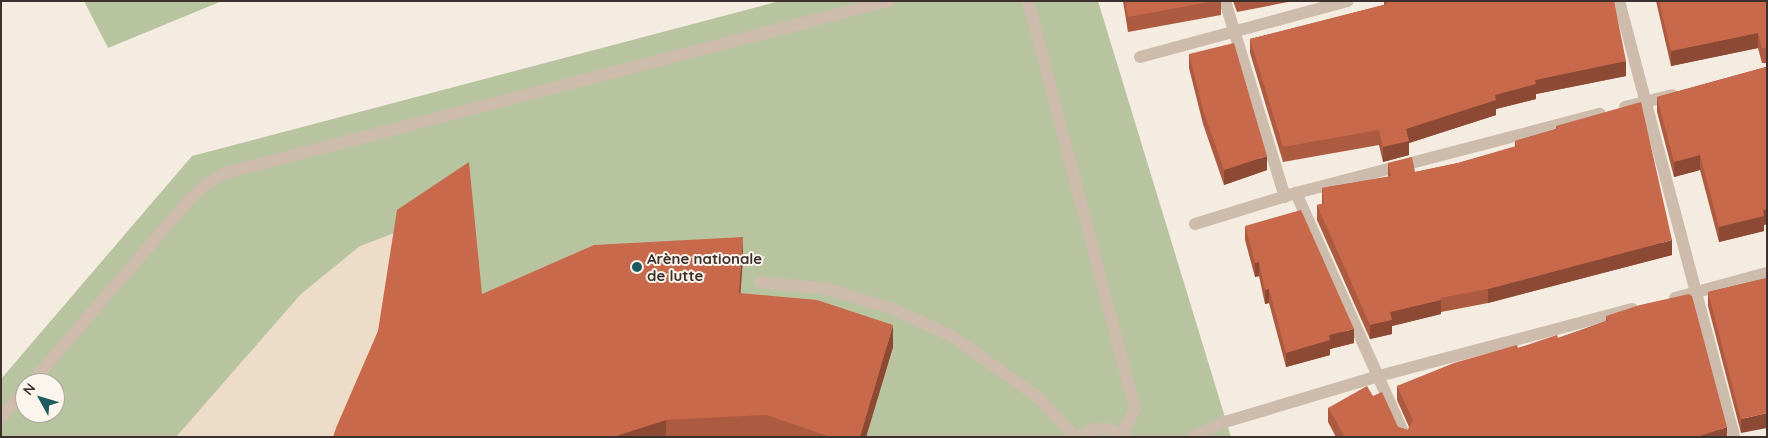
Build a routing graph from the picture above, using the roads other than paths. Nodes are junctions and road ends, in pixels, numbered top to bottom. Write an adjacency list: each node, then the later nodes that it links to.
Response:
1 (888, 1): 15 (street)
2 (1028, 1): 19 (street)
3 (1225, 1): 6 (street)
4 (1348, 1): 6 (street)
5 (1619, 1): 9 (street)
6 (1234, 32): 7 (street); 10 (street)
7 (1140, 56)
8 (1683, 92): 9 (street)
9 (1645, 102): 10 (street); 14 (street)
10 (1290, 195): 11 (street); 16 (street)
11 (1195, 224)
12 (1767, 273): 14 (street)
13 (760, 282): 20 (street)
14 (1696, 292): 16 (street); 23 (street)
15 (40, 373)
16 (1375, 377): 21 (street); 22 (street)
17 (15, 402): 18 (street)
18 (1, 418)
19 (1125, 435): 20 (street)
20 (1075, 437)
21 (1192, 437)
22 (1404, 437)
23 (1734, 437)

